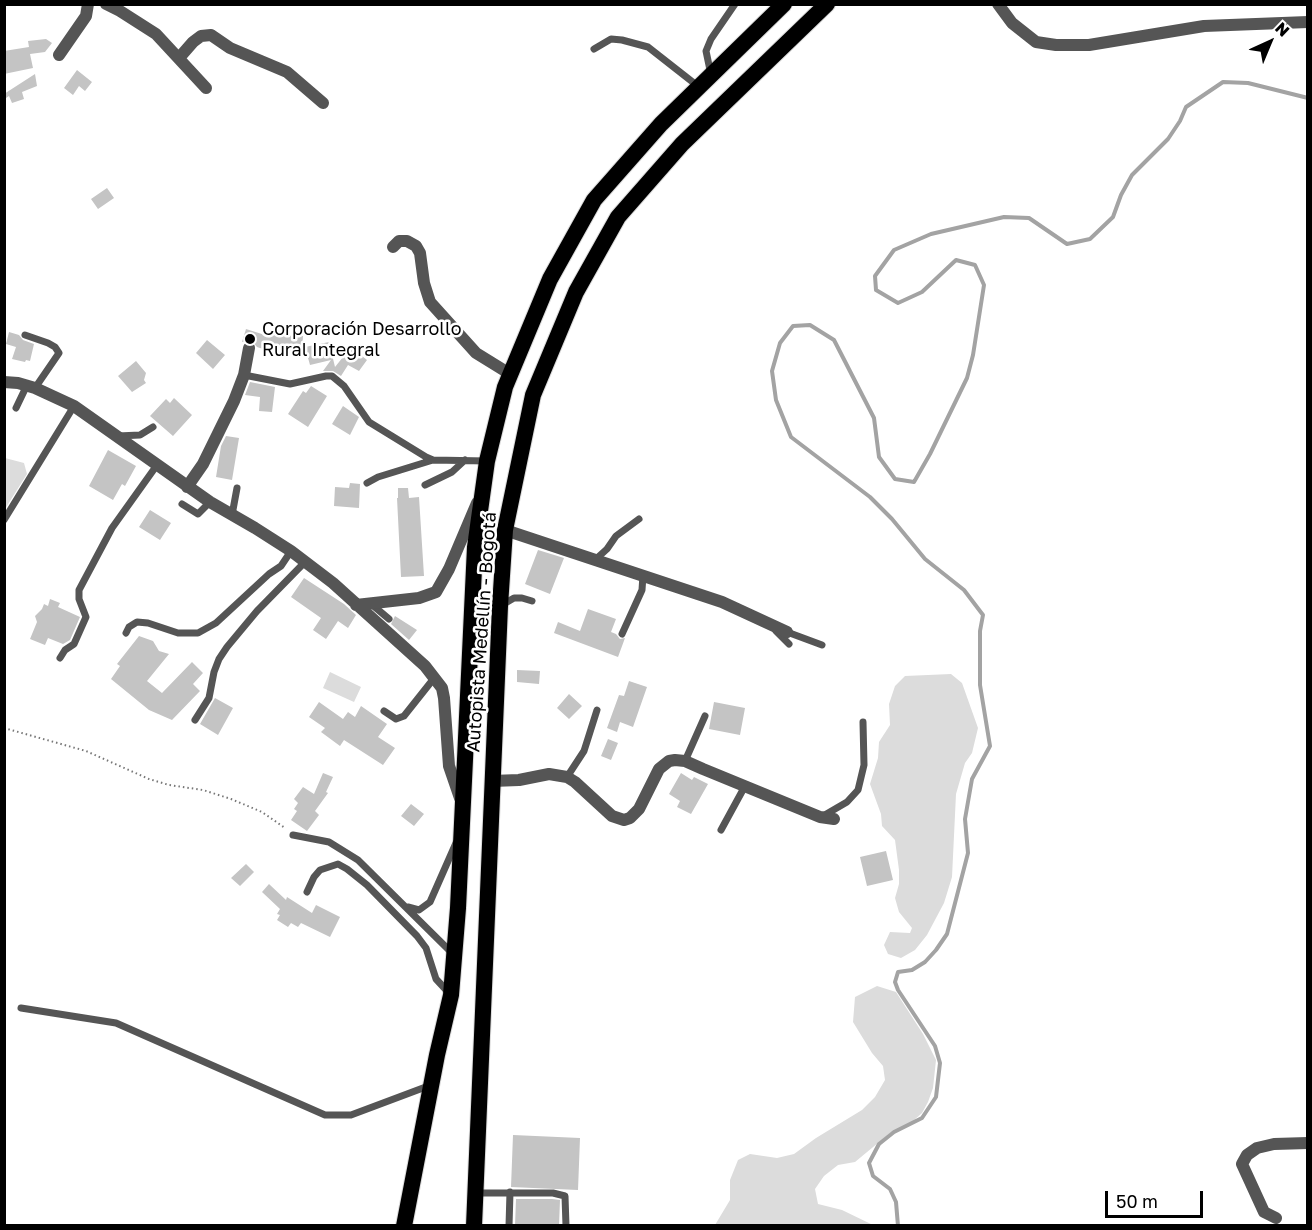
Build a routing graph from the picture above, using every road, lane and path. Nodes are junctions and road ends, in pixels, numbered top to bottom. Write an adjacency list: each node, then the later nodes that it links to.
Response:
1 (88, 4): 9 (street)
2 (106, 4): 10 (street)
3 (735, 4): 11 (lane)
4 (784, 4): 11 (highway, Autopista Medellín - Bogotá)
5 (827, 4): 40 (highway, Autopista Medellín - Bogotá)
6 (998, 4): 7 (street)
7 (1308, 22)
8 (594, 49): 12 (lane)
9 (59, 55)
10 (179, 58): 13 (street); 14 (street)
11 (712, 74): 12 (highway, Autopista Medellín - Bogotá)
12 (699, 87): 18 (highway, Autopista Medellín - Bogotá)
13 (206, 88)
14 (324, 103)
15 (393, 248): 18 (street)
16 (25, 334): 21 (lane)
17 (249, 348): 19 (street)
18 (510, 374): 28 (highway, Autopista Medellín - Bogotá)
19 (244, 375): 26 (lane); 32 (street)
20 (4, 382): 21 (street)
21 (31, 386): 22 (street); 23 (lane)
22 (74, 406): 25 (street); 39 (lane)
23 (15, 408)
24 (153, 427): 25 (lane)
25 (118, 436): 29 (street)
26 (433, 460): 27 (lane); 30 (lane)
27 (465, 460): 28 (lane); 31 (lane)
28 (487, 461): 34 (highway, Autopista Medellín - Bogotá)
29 (157, 465): 32 (street); 54 (lane)
30 (367, 483)
31 (424, 485)
32 (187, 487): 35 (street)
33 (237, 488): 37 (lane)
34 (481, 495): 46 (street); 66 (highway, Autopista Medellín - Bogotá)
35 (210, 502): 36 (lane); 37 (street)
36 (182, 504)
37 (232, 515): 41 (street)
38 (639, 519): 42 (lane)
39 (4, 520)
40 (505, 530): 42 (street); 48 (highway, Autopista Medellín - Bogotá)
41 (291, 551): 43 (street); 50 (lane)
42 (596, 559): 44 (street)
43 (305, 562): 47 (street); 59 (lane)
44 (643, 575): 51 (lane); 52 (street)
45 (532, 601): 48 (lane)
46 (370, 603): 47 (street); 49 (lane)
47 (356, 604): 55 (street)
48 (500, 606): 64 (highway, Autopista Medellín - Bogotá)
49 (389, 619)
50 (126, 633)
51 (622, 634)
52 (788, 638): 53 (lane)
53 (822, 645)
54 (60, 658)
55 (435, 677): 57 (lane); 66 (street)
56 (597, 710): 63 (lane)
57 (384, 711)
58 (705, 716): 62 (lane)
59 (195, 720)
60 (863, 723): 67 (lane)
61 (4, 728): 71 (path)
62 (685, 761): 63 (street); 65 (street)
63 (567, 777): 64 (street)
64 (492, 781): 80 (highway, Autopista Medellín - Bogotá)
65 (745, 786): 67 (street); 69 (lane)
66 (462, 806): 70 (highway, Autopista Medellín - Bogotá)
67 (820, 817): 68 (street)
68 (834, 819)
69 (721, 830)
70 (461, 833): 73 (lane); 74 (highway, Autopista Medellín - Bogotá)
71 (293, 835): 73 (lane)
72 (307, 892): 75 (lane)
73 (405, 906): 74 (lane)
74 (455, 955): 75 (highway, Autopista Medellín - Bogotá)
75 (451, 995): 77 (highway, Autopista Medellín - Bogotá)
76 (21, 1008): 77 (lane)
77 (431, 1085): 83 (highway, Autopista Medellín - Bogotá)
78 (1308, 1143): 81 (street)
79 (510, 1192): 80 (lane); 84 (lane); 85 (lane)
80 (475, 1193): 82 (highway, Autopista Medellín - Bogotá)
81 (1276, 1218)
82 (474, 1225)
83 (404, 1226)
84 (509, 1226)
85 (566, 1226)

